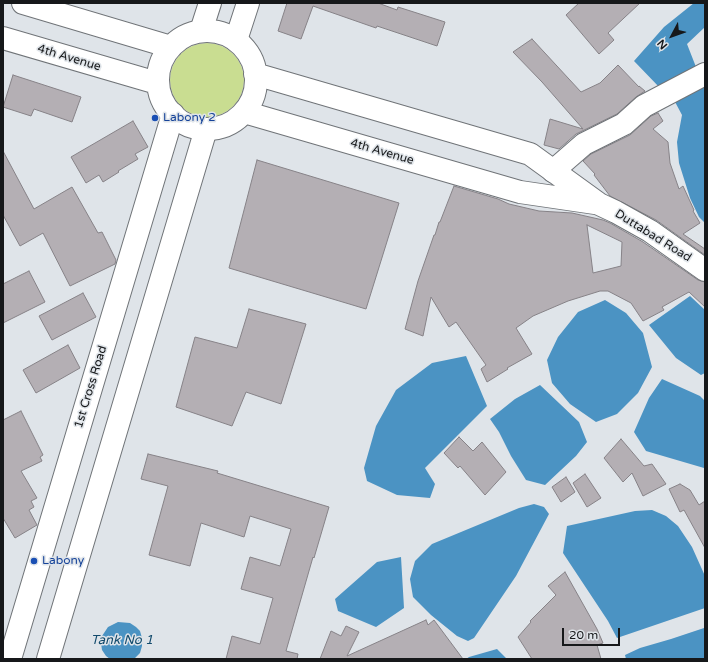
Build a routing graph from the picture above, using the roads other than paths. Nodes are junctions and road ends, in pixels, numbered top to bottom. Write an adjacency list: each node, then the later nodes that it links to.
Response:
1 (23, 3): 7 (main road)
2 (210, 3): 4 (main road)
3 (248, 3): 6 (main road)
4 (201, 31): 6 (main road); 7 (main road)
5 (3, 38): 10 (main road, 4th Avenue)
6 (236, 40): 8 (main road)
7 (171, 47): 10 (main road)
8 (255, 74): 11 (main road); 14 (main road)
9 (705, 74): 14 (main road)
10 (157, 83): 12 (main road)
11 (244, 112): 13 (main road); 15 (main road, 4th Avenue)
12 (173, 114): 13 (main road); 17 (main road, 1st Cross Road)
13 (206, 129): 18 (main road)
14 (553, 171): 15 (main road)
15 (599, 204): 16 (main road, Duttabad Road)
16 (705, 270)
17 (10, 659)
18 (48, 659)

